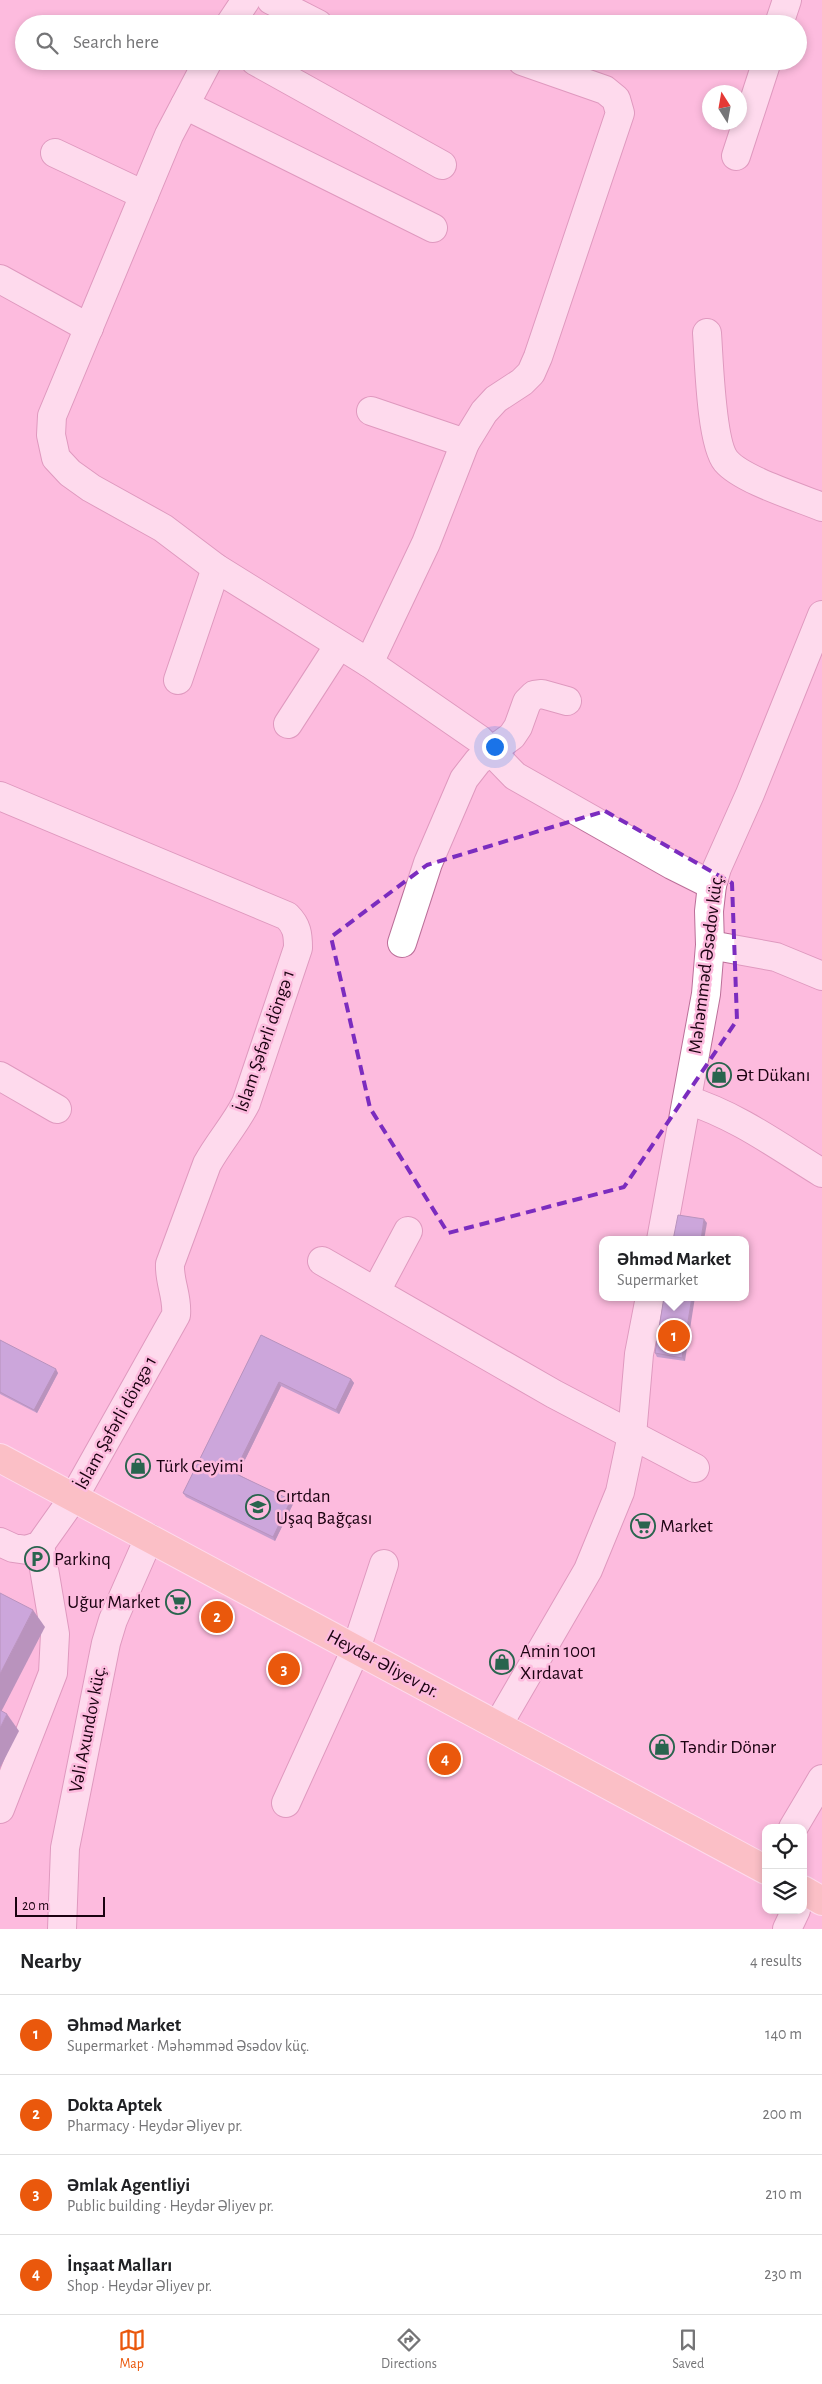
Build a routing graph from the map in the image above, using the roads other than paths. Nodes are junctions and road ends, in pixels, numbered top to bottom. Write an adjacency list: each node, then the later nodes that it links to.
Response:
1 (246, 0): 4 (street)
2 (270, 0): 5 (street)
3 (787, 0): 6 (street)
4 (236, 15)
5 (300, 15)
6 (782, 15)
7 (203, 70): 11 (street)
8 (271, 70): 14 (street)
9 (548, 70): 21 (street)
10 (764, 70): 13 (street)
11 (185, 104): 15 (street); 16 (street)
12 (55, 153): 15 (street)
13 (736, 156)
14 (442, 165)
15 (144, 195): 18 (street)
16 (433, 228)
17 (0, 279): 18 (street)
18 (89, 328): 23 (street)
19 (707, 333): 22 (street)
20 (371, 411): 21 (street)
21 (465, 442): 26 (street)
22 (822, 506)
23 (216, 568): 25 (street); 27 (street)
24 (822, 615): 32 (street, Məhəmməd Əsədov küç.)
25 (339, 645): 26 (street); 29 (street)
26 (369, 664): 30 (street)
27 (178, 680)
28 (567, 701): 30 (street)
29 (288, 724)
30 (490, 751): 32 (street); 33 (street)
31 (0, 796): 48 (street, İslam Şəfərli döngə 1)
32 (712, 885): 34 (street, Məhəmməd Əsədov küç.)
33 (402, 943)
34 (710, 945): 35 (street); 37 (street, Məhəmməd Əsədov küç.)
35 (822, 976)
36 (0, 1076): 38 (street)
37 (687, 1100): 39 (street); 41 (street, Məhəmməd Əsədov küç.)
38 (57, 1109)
39 (822, 1173)
40 (408, 1231): 43 (street)
41 (661, 1236)
42 (322, 1261): 43 (street)
43 (376, 1292): 45 (street)
44 (649, 1301): 45 (street)
45 (632, 1435): 47 (street); 54 (street)
46 (0, 1458): 48 (main road, Heydər Əliyev pr.)
47 (695, 1468)
48 (74, 1497): 49 (main road, Heydər Əliyev pr.); 51 (street, İslam Şəfərli döngə 1)
49 (149, 1538): 53 (main road, Heydər Əliyev pr.); 61 (street, Vəli Axundov küç.)
50 (0, 1542): 51 (street)
51 (40, 1545): 57 (street)
52 (384, 1564): 53 (street)
53 (356, 1649): 54 (main road, Heydər Əliyev pr.); 56 (street)
54 (498, 1725): 59 (main road, Heydər Əliyev pr.)
55 (822, 1779): 58 (street)
56 (286, 1803)
57 (0, 1809)
58 (795, 1824)
59 (764, 1869)
60 (796, 1914): 62 (street)
61 (64, 1928)
62 (787, 1929)

